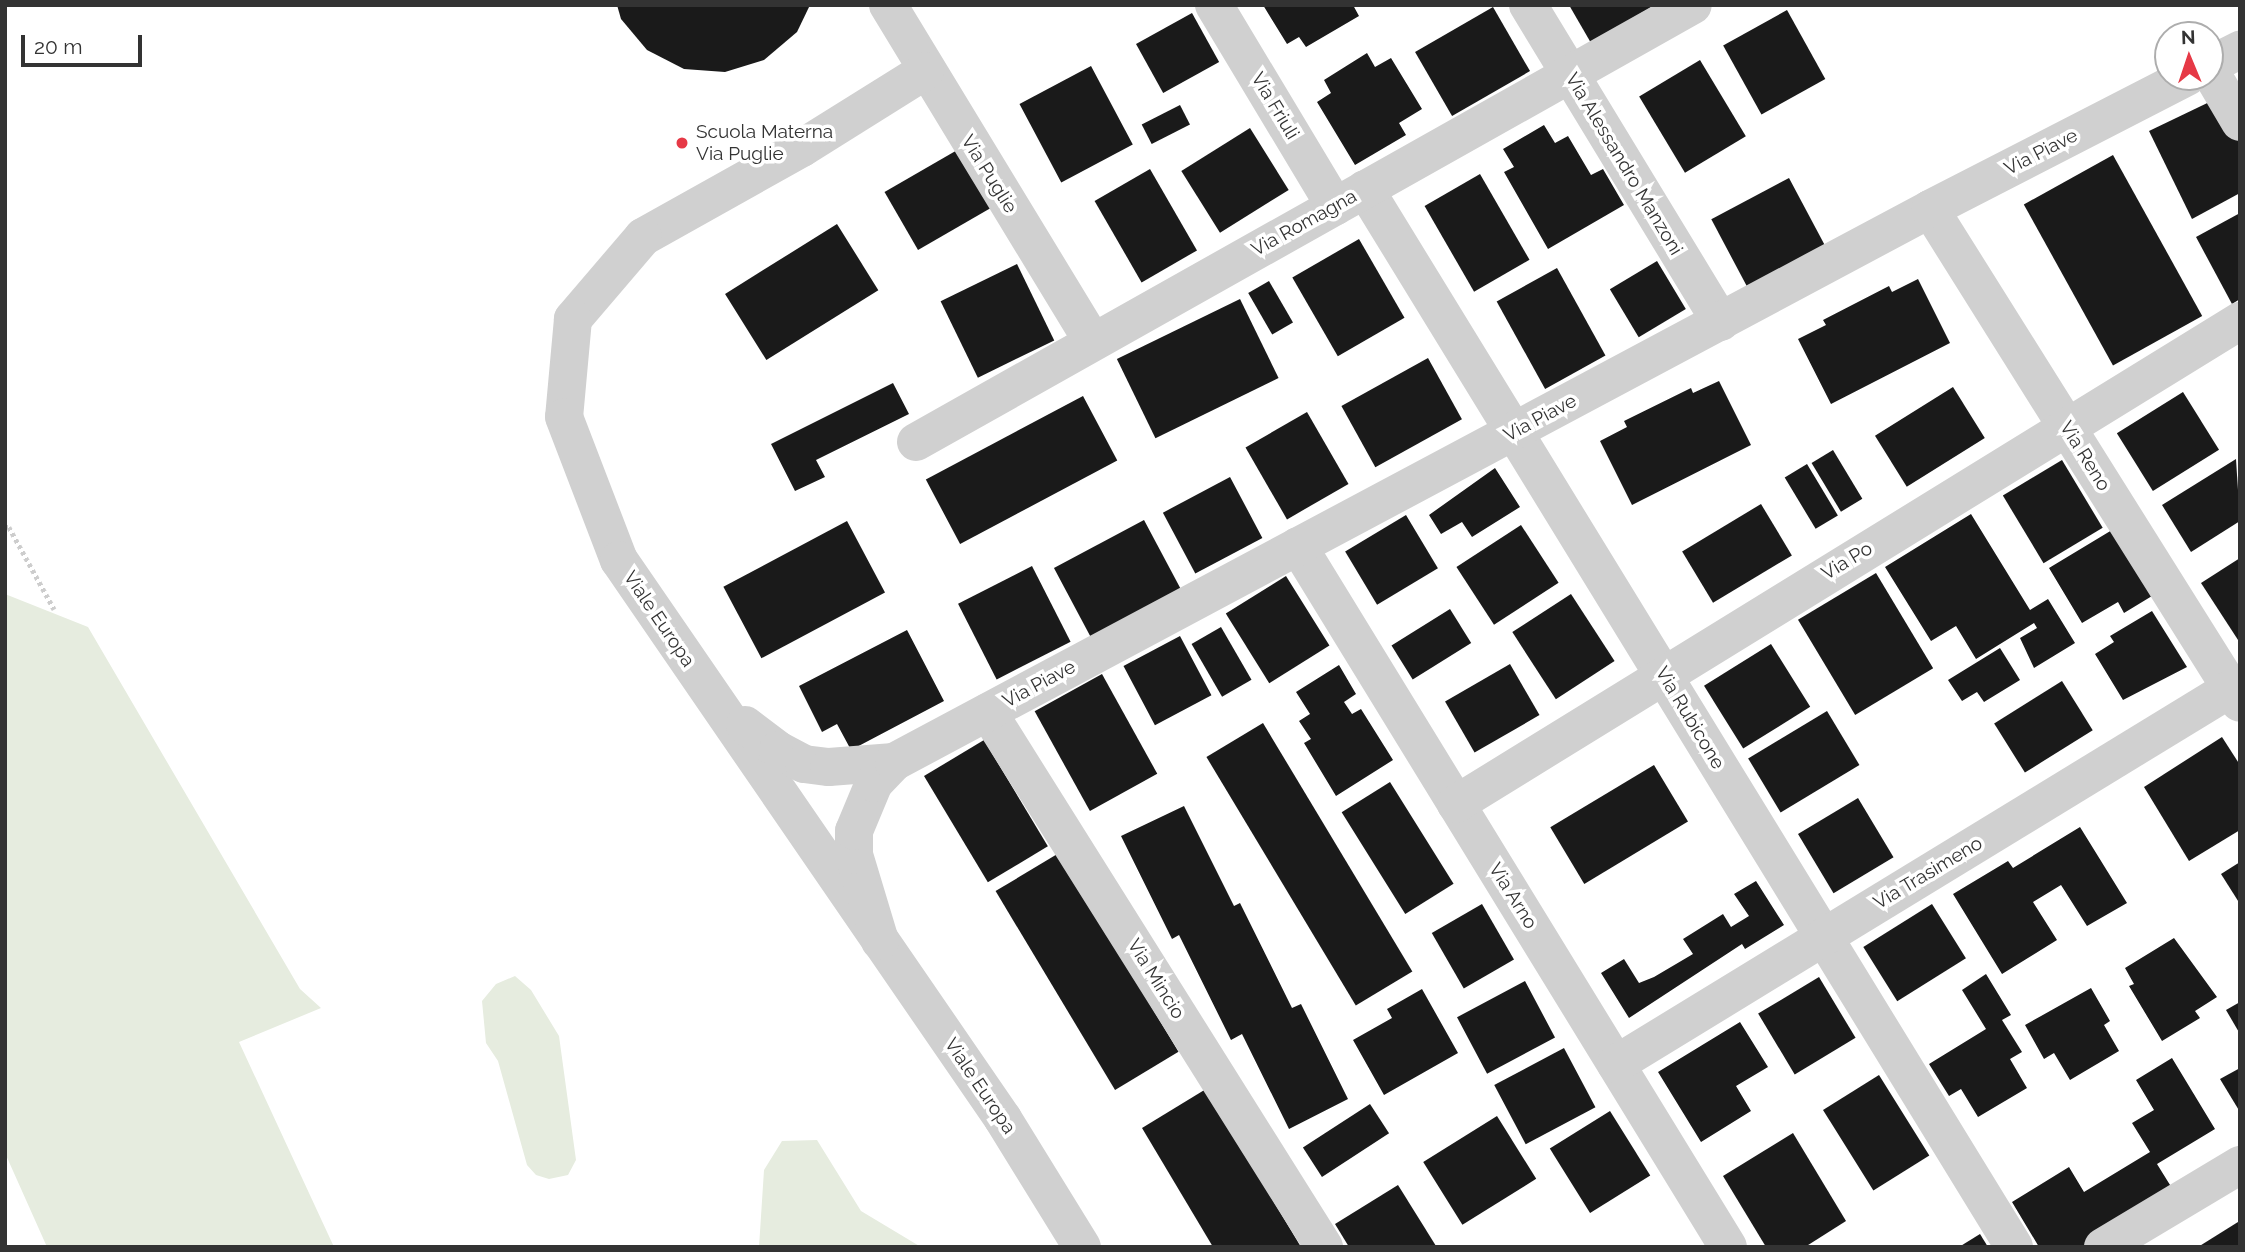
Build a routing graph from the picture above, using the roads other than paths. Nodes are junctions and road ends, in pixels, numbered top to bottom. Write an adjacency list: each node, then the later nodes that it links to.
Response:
1 (888, 5): 7 (street, Via Puglie)
2 (1214, 5): 12 (street, Via Friuli)
3 (1528, 5): 8 (street, Via Alessandro Manzoni)
4 (1693, 5): 8 (street, Via Romagna)
5 (2240, 50): 6 (street)
6 (2224, 58)
7 (925, 71): 16 (street, Via Puglie); 23 (street, Viale Europa)
8 (1570, 74): 12 (street, Via Romagna); 15 (street, Via Alessandro Manzoni)
9 (2160, 91): 13 (street, Via Piave)
10 (2222, 91): 11 (street)
11 (2240, 121)
12 (1350, 197): 16 (street, Via Romagna); 18 (street, Via Rubicone)
13 (1930, 209): 15 (street, Via Piave); 17 (street, Via Reno)
14 (2240, 321): 17 (street, Via Po)
15 (1721, 322): 18 (street, Via Piave)
16 (1093, 342): 19 (street, Via Romagna)
17 (2067, 428): 21 (street, Via Po); 22 (street, Via Reno)
18 (1514, 432): 20 (street, Via Piave); 21 (street, Via Rubicone)
19 (916, 442)
20 (1298, 546): 24 (street, Via Piave); 26 (street, Via Arno)
21 (1663, 673): 26 (street, Via Po); 27 (street, Via Rubicone)
22 (2237, 691): 27 (street, Via Trasimeno)
23 (715, 701): 25 (street, Via Piave); 28 (street, Viale Europa)
24 (988, 712): 25 (street, Via Piave); 32 (street, Via Mincio)
25 (894, 762): 28 (street, Via Piave)
26 (1456, 804): 29 (street, Via Arno)
27 (1824, 937): 29 (street, Via Trasimeno); 34 (street, Via Rubicone)
28 (880, 941): 31 (street, Viale Europa)
29 (1616, 1064): 33 (street, Via Arno)
30 (2240, 1165): 35 (street)
31 (1082, 1247)
32 (1324, 1247)
33 (1728, 1247)
34 (2014, 1247)
35 (2103, 1247)

